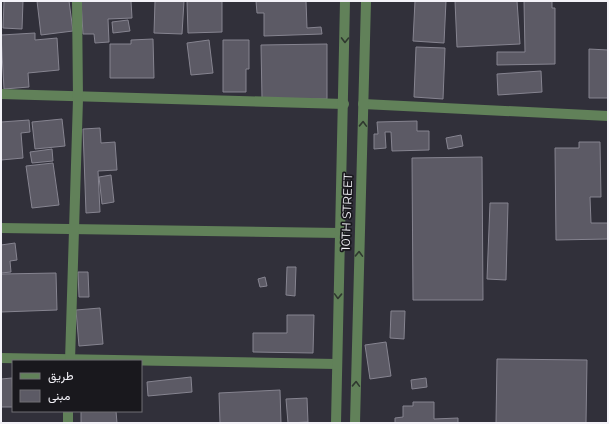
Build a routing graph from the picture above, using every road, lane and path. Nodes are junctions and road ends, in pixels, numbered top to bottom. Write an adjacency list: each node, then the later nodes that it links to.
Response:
1 (77, 1): 5 (street)
2 (345, 1): 6 (street, 10TH STREET, one-way to 6)
3 (366, 1): 7 (street, 10TH STREET)
4 (1, 94): 5 (street)
5 (77, 96): 6 (street); 10 (street)
6 (344, 104): 11 (street, 10TH STREET)
7 (363, 104): 8 (street); 19 (street, 10TH STREET, one-way to 7)
8 (608, 116)
9 (1, 228): 10 (street)
10 (73, 229): 11 (street); 13 (street)
11 (340, 232): 15 (street, 10TH STREET, one-way to 15)
12 (1, 358): 13 (street)
13 (70, 360)
14 (142, 361): 15 (street)
15 (336, 364): 18 (street, 10TH STREET)
16 (68, 412): 17 (street)
17 (68, 423)
18 (336, 423)
19 (355, 423)

